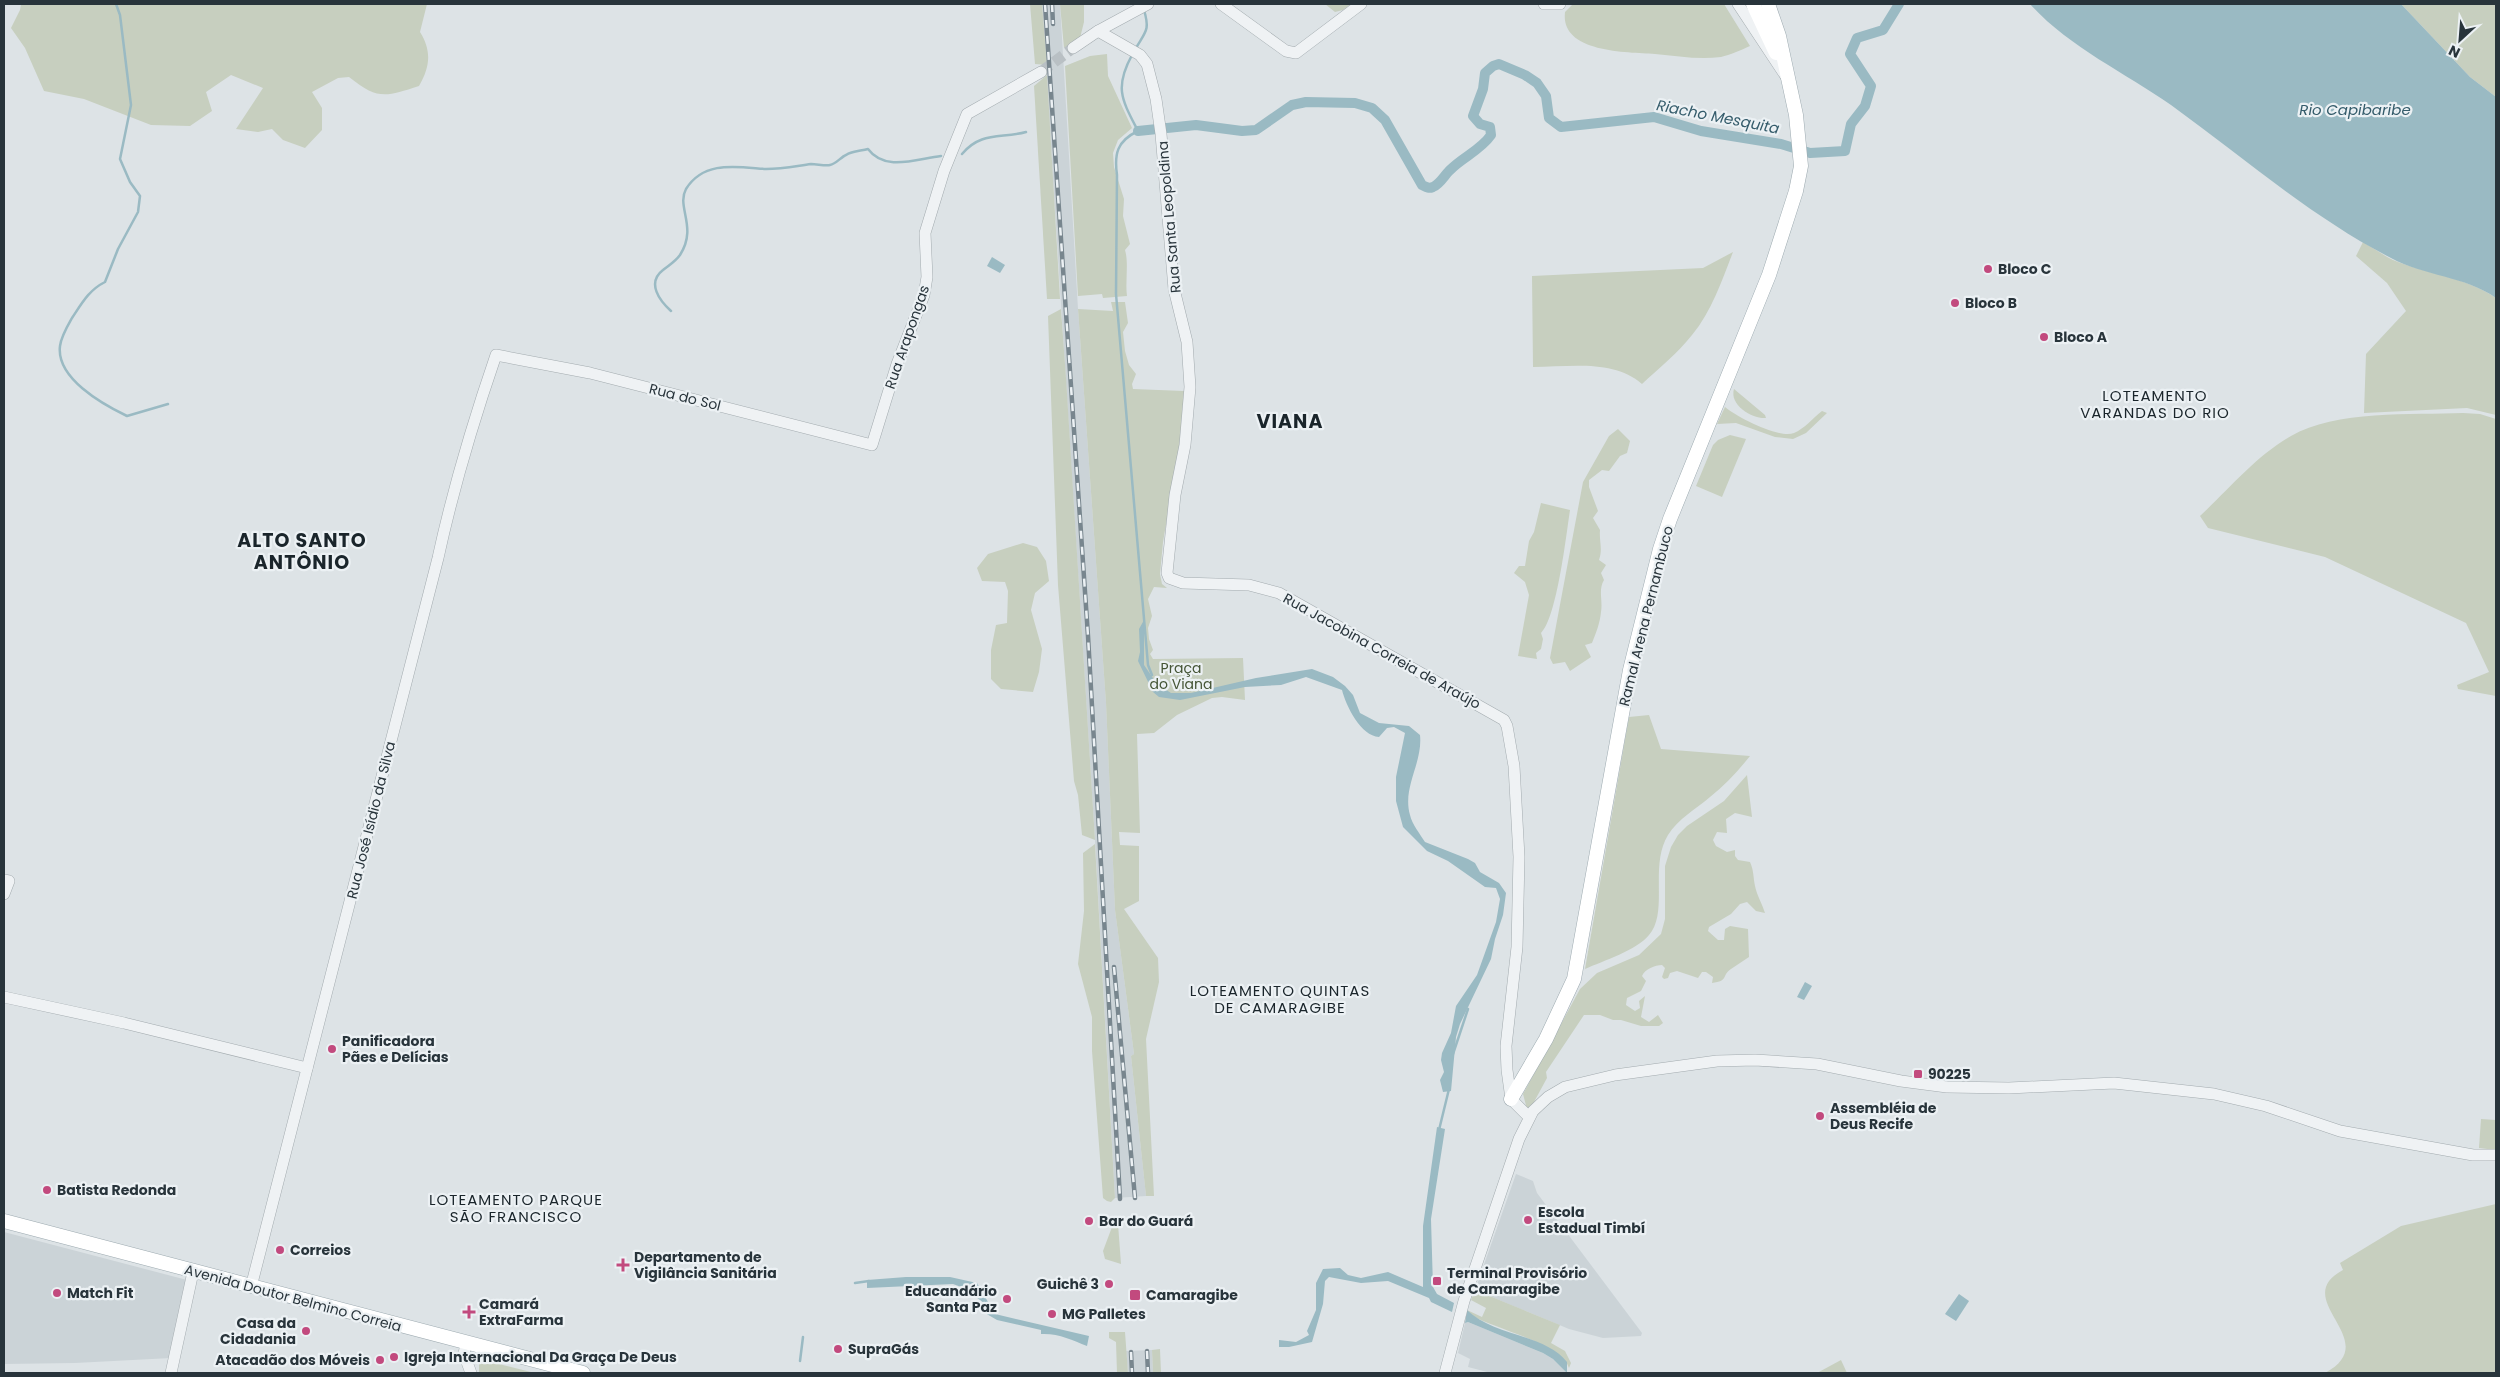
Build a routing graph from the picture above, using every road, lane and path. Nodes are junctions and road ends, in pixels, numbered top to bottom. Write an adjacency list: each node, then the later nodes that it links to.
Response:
1 (1221, 4): 2 (street)
2 (1361, 4)
3 (1544, 4): 4 (street)
4 (1560, 4)
5 (1738, 4): 7 (street)
6 (1143, 6): 8 (street)
7 (1757, 10): 18 (main road, Ramal Arena Pernambuco)
8 (1098, 30): 9 (street); 13 (street, Rua Santa Leopoldina)
9 (1073, 48)
10 (1041, 72): 12 (street, Rua Arapongas)
11 (496, 355): 12 (street, Rua do Sol); 17 (street, Rua José Isídio da Silva)
12 (872, 445)
13 (1169, 578): 18 (street, Rua Jacobina Correia de Araújo)
14 (6, 880): 15 (street)
15 (4, 894)
16 (4, 997): 17 (street)
17 (307, 1068): 23 (street, Rua José Isídio da Silva)
18 (1511, 1098): 19 (street)
19 (1529, 1117): 20 (street); 28 (street)
20 (2496, 1155)
21 (4, 1221): 22 (main road, Avenida Doutor Belmino Correia)
22 (192, 1272): 23 (main road, Avenida Doutor Belmino Correia); 25 (street)
23 (251, 1287): 24 (main road, Avenida Doutor Belmino Correia)
24 (465, 1348): 26 (street); 27 (main road, Avenida Doutor Belmino Correia)
25 (171, 1373)
26 (471, 1373)
27 (583, 1373)
28 (1445, 1373)

